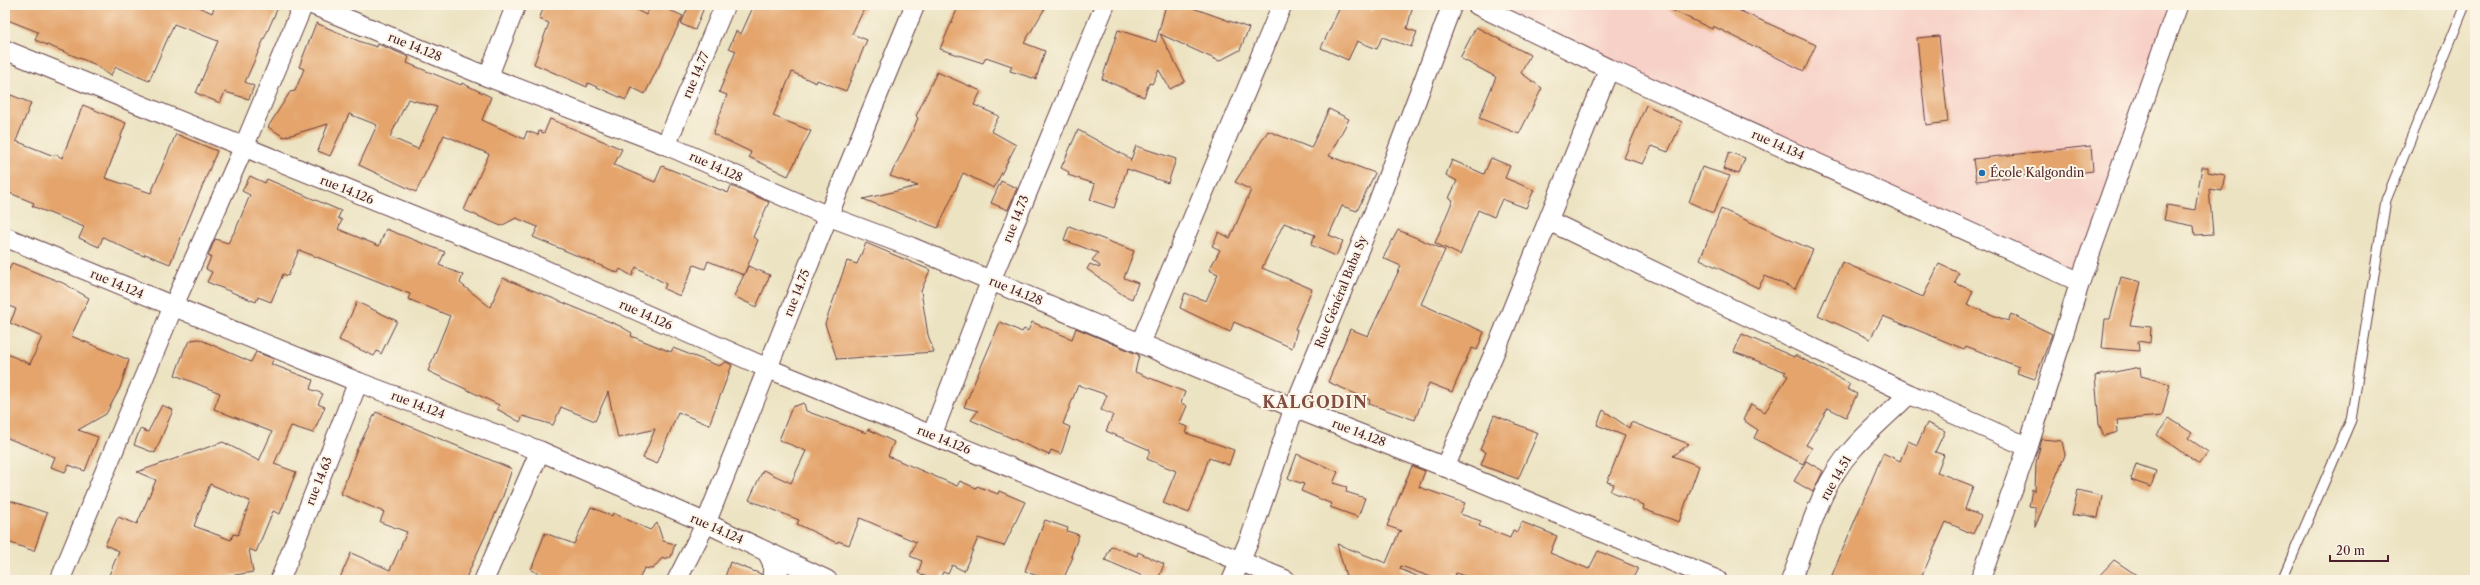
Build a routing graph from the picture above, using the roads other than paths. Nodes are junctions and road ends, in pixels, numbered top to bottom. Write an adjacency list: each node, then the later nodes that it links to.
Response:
1 (303, 5): 16 (street)
2 (313, 5): 14 (street, rue 14.128)
3 (516, 5): 14 (street)
4 (725, 5): 15 (street, rue 14.77)
5 (915, 5): 17 (street, rue 14.75)
6 (1105, 5): 20 (street, rue 14.73)
7 (1282, 5): 23 (street)
8 (1452, 5): 27 (street, Rue Général Baba Sy)
9 (1477, 5): 13 (street, rue 14.134)
10 (2178, 5): 21 (street)
11 (2465, 5): 47 (lane)
12 (5, 50): 16 (street, rue 14.126)
13 (1609, 69): 18 (street); 21 (street, rue 14.134)
14 (488, 77): 15 (street, rue 14.128)
15 (666, 145): 17 (street, rue 14.128)
16 (244, 149): 22 (street); 24 (street, rue 14.126)
17 (828, 216): 20 (street, rue 14.128); 24 (street, rue 14.75)
18 (1549, 221): 26 (street); 31 (street)
19 (5, 237): 22 (street, rue 14.124)
20 (991, 280): 23 (street, rue 14.128); 28 (street, rue 14.73)
21 (2080, 282): 29 (street)
22 (173, 308): 25 (street, rue 14.124); 35 (street)
23 (1141, 342): 27 (street, rue 14.128)
24 (767, 368): 28 (street, rue 14.126); 32 (street, rue 14.75)
25 (358, 382): 30 (street, rue 14.124); 36 (street, rue 14.63)
26 (1909, 394): 29 (street); 45 (street, rue 14.51)
27 (1294, 408): 31 (street, rue 14.128); 34 (street, Rue Général Baba Sy)
28 (932, 435): 34 (street, rue 14.126)
29 (2028, 448): 46 (street)
30 (540, 451): 32 (street, rue 14.124); 37 (street)
31 (1445, 467): 44 (street, rue 14.128)
32 (706, 523): 33 (street, rue 14.124); 38 (street, rue 14.75)
33 (768, 554): 39 (lane); 40 (street); 41 (street, rue 14.124)
34 (1241, 562): 42 (street, Rue Général Baba Sy); 43 (street, rue 14.126)
35 (60, 580)
36 (280, 580)
37 (484, 580)
38 (677, 580)
39 (767, 580)
40 (781, 580)
41 (827, 580)
42 (1232, 580)
43 (1286, 580)
44 (1717, 580)
45 (1791, 580)
46 (1980, 580)
47 (2282, 580)

